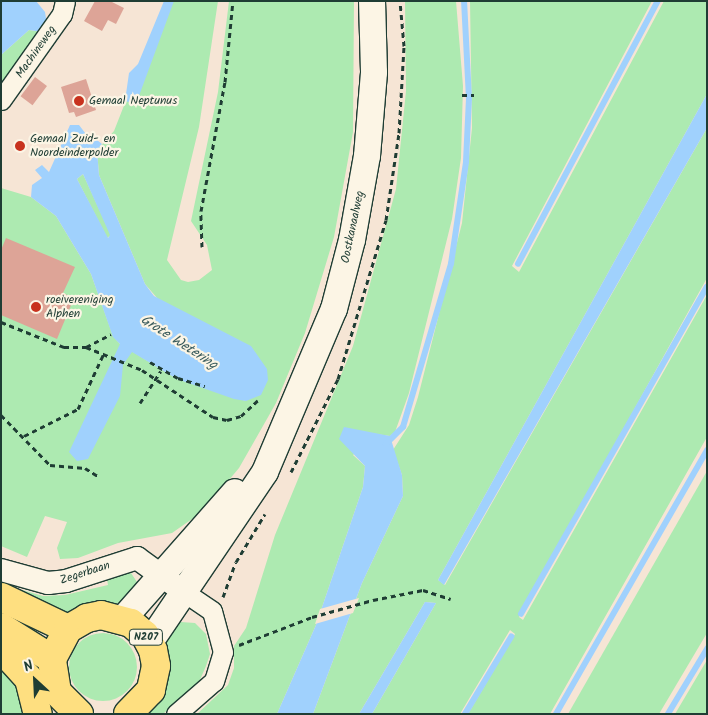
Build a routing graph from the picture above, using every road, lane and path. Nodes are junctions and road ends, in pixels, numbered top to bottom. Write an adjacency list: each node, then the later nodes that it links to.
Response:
1 (65, 1): 6 (street, Machineweg)
2 (232, 1): 7 (path)
3 (372, 1): 20 (main road, Oostkanaalweg)
4 (462, 95): 5 (path)
5 (474, 95)
6 (1, 100)
7 (202, 247)
8 (1, 322): 10 (path)
9 (111, 334): 10 (path)
10 (86, 347): 11 (path)
11 (104, 353): 14 (path); 19 (path)
12 (150, 362): 15 (path)
13 (161, 371): 14 (path)
14 (156, 379): 16 (path); 17 (path)
15 (205, 386)
16 (258, 400)
17 (140, 403)
18 (1, 415): 19 (path)
19 (24, 436): 21 (path)
20 (275, 440): 23 (main road, Oostkanaalweg); 24 (main road, Oostkanaalweg)
21 (98, 476)
22 (1, 570): 23 (street, Zegerbaan)
23 (164, 576): 24 (street); 27 (main road, Oostkanaalweg)
24 (184, 592): 30 (main road, Oostkanaalweg); 32 (street)
25 (1, 597): 29 (main road)
26 (451, 599): 32 (path)
27 (123, 619): 29 (main road, N207); 30 (main road, N207)
28 (1, 628): 33 (main road)
29 (68, 629): 33 (main road)
30 (150, 642): 36 (main road, N207)
31 (1, 648): 35 (main road)
32 (223, 652): 37 (street)
33 (52, 659): 34 (main road)
34 (70, 711)
35 (38, 714)
36 (128, 714)
37 (176, 714)

